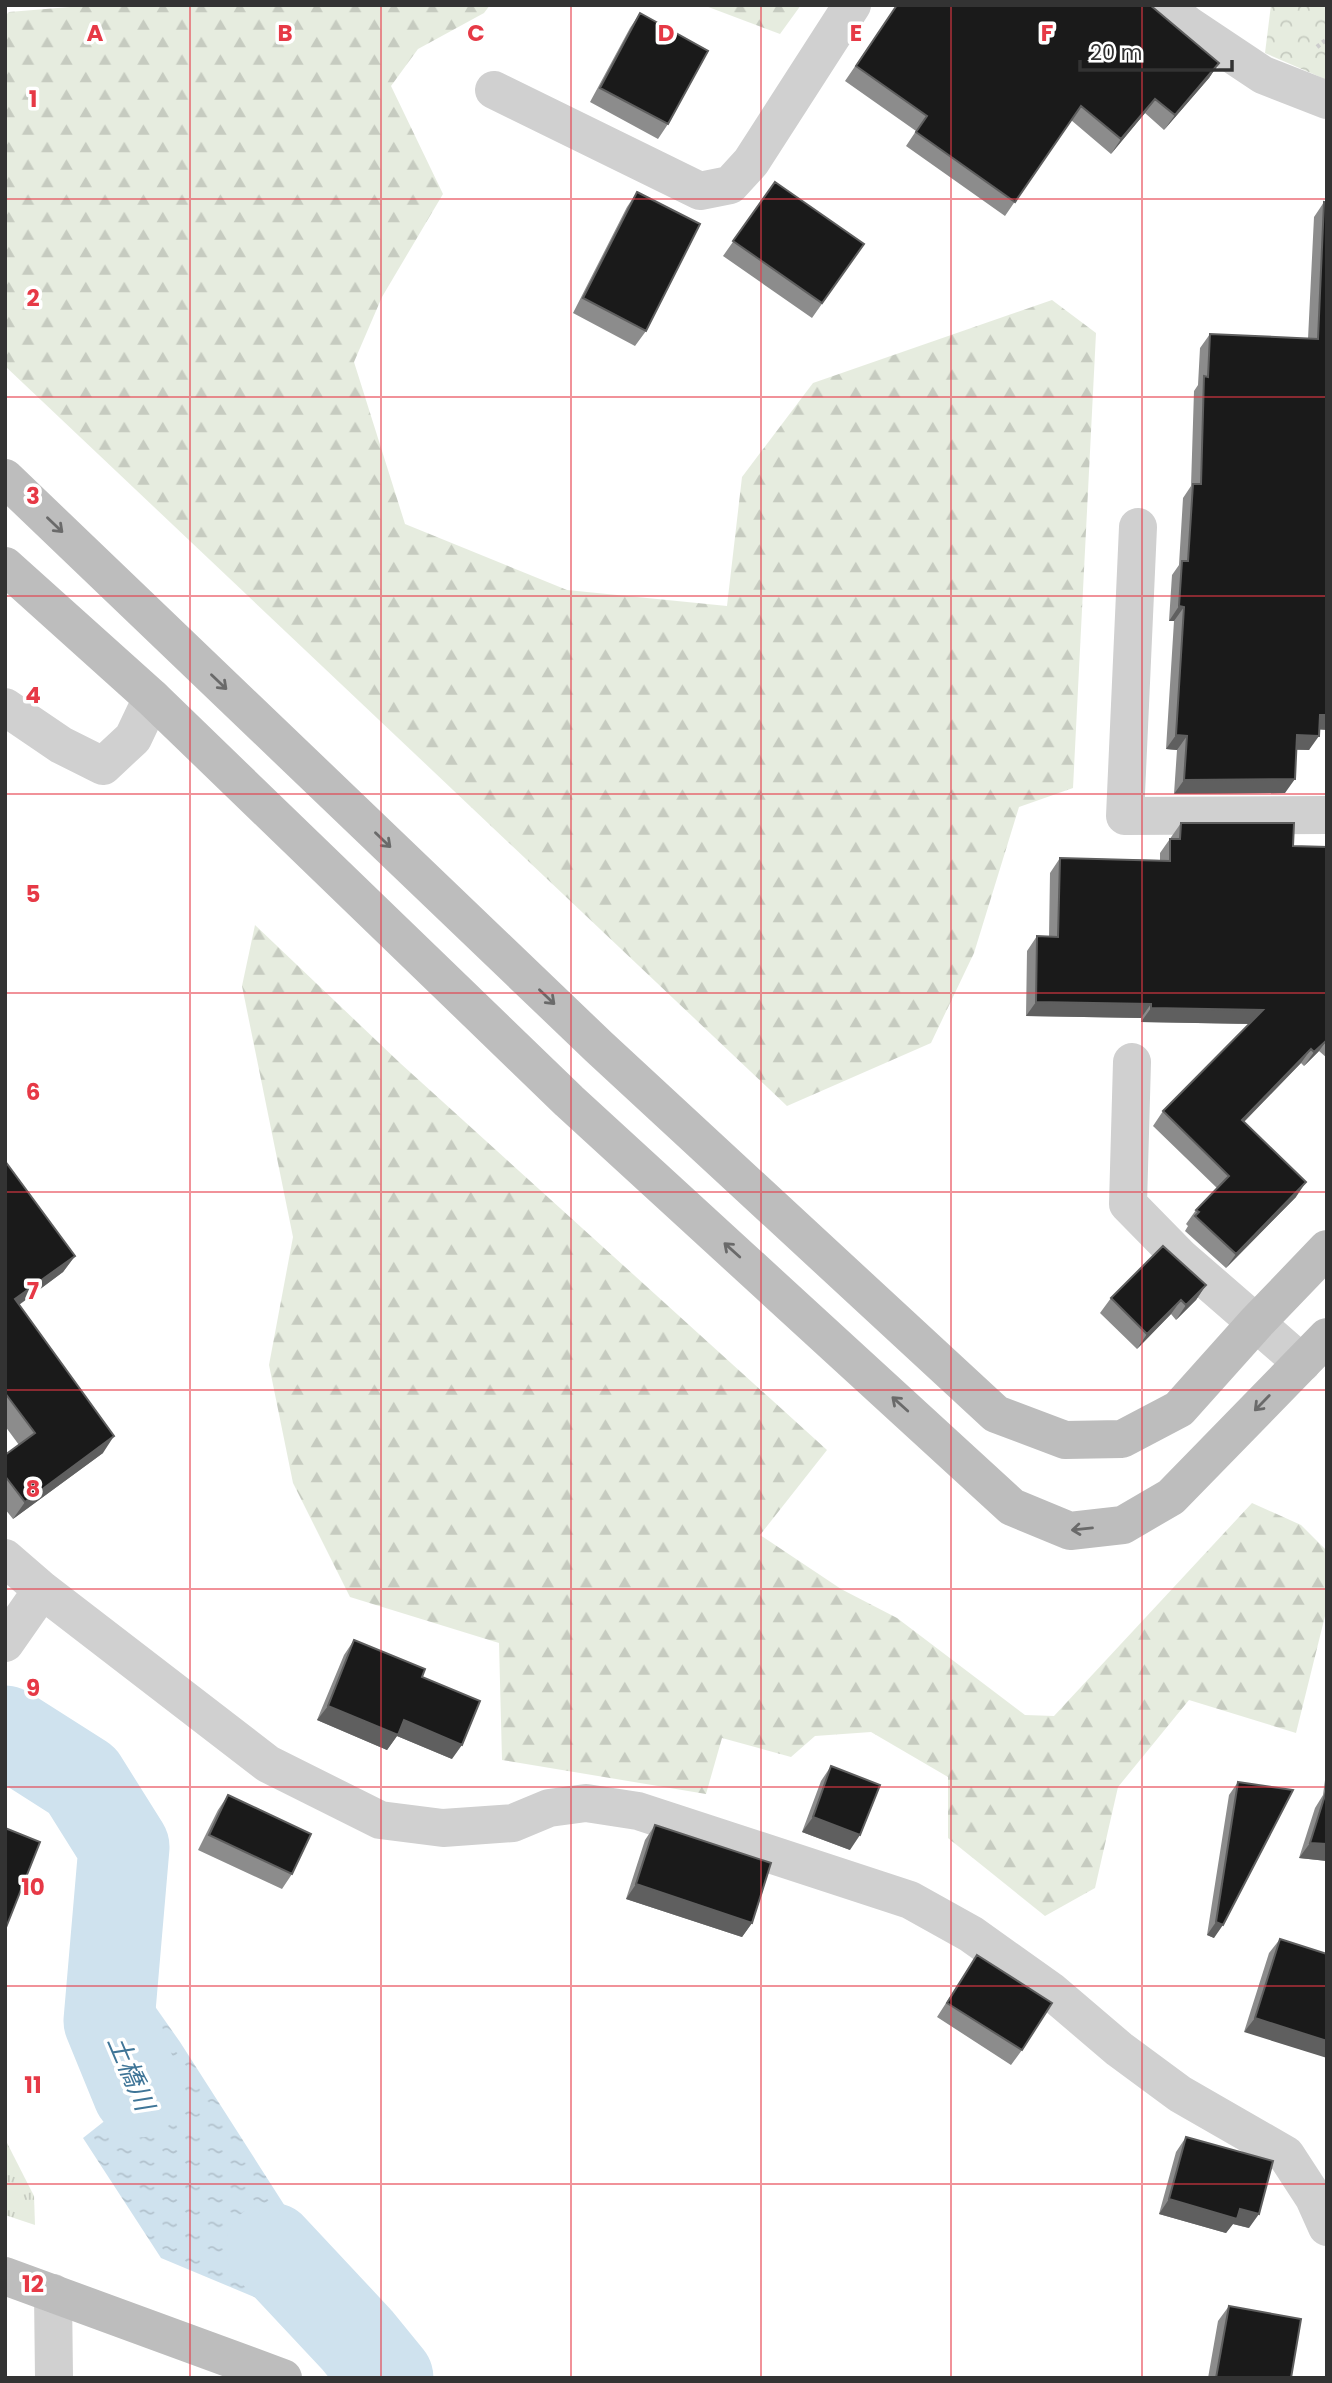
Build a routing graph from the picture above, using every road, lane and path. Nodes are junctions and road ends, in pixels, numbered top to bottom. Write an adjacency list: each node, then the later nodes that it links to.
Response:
1 (852, 5): 3 (street)
2 (1163, 5): 4 (street)
3 (494, 90)
4 (1327, 100)
5 (5, 478): 13 (street, one-way to 13)
6 (1138, 527): 10 (street)
7 (5, 566): 8 (street)
8 (152, 698): 9 (street); 14 (street, one-way to 8)
9 (5, 707)
10 (1327, 815)
11 (1132, 1062): 13 (street)
12 (1327, 1250): 13 (street)
13 (1256, 1323): 14 (street)
14 (1314, 1350)
15 (5, 1558): 16 (street)
16 (43, 1590): 17 (street); 18 (street)
17 (5, 1643)
18 (1327, 2227)
19 (5, 2276): 20 (street)
20 (53, 2293): 21 (street); 22 (street)
21 (54, 2378)
22 (283, 2378)

